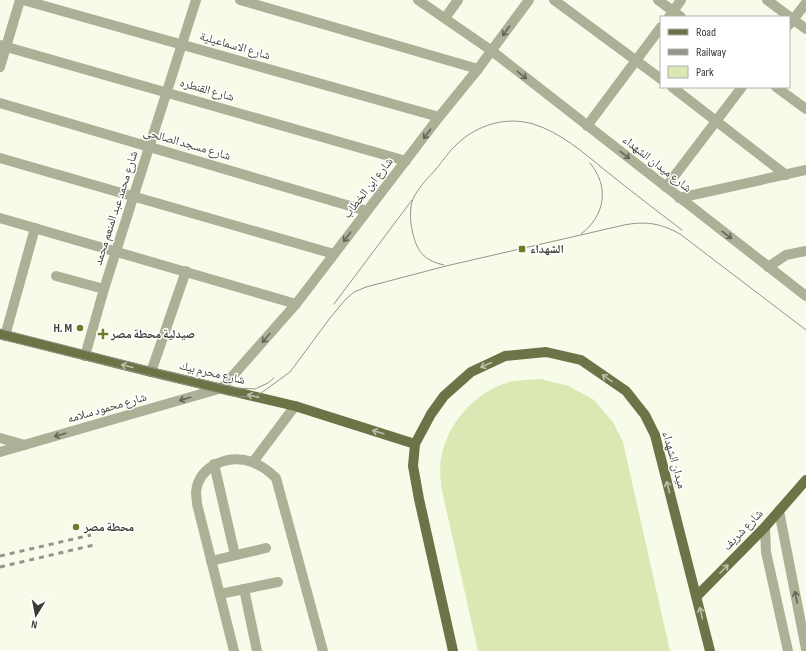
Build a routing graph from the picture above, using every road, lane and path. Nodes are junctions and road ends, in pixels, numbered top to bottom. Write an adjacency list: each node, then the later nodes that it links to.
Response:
1 (22, 0): 18 (street, شارع الاسماعيلية); 19 (street)
2 (196, 0): 18 (street, شارع محمد عبد المنعم محمد)
3 (240, 0): 23 (street)
4 (418, 0): 14 (street, شارع ميدان الشهداء)
5 (458, 0): 14 (street)
6 (530, 0): 20 (street, شارع ابن الخطاب, one-way to 20)
7 (554, 0): 21 (street)
8 (658, 0): 12 (street)
9 (681, 0): 12 (street)
10 (767, 0): 13 (street)
11 (806, 3): 15 (street)
12 (674, 15)
13 (784, 16)
14 (445, 18): 20 (street, شارع ميدان الشهداء)
15 (791, 22): 17 (street)
16 (660, 28): 21 (street)
17 (806, 29)
18 (182, 44): 28 (street, شارع محمد عبد المنعم محمد); 31 (street, شارع الاسماعيلية)
19 (3, 46): 22 (street); 28 (street, شارع القنطره)
20 (492, 51): 23 (street, شارع ابن الخطاب); 33 (street, شارع ميدان الشهداء, one-way to 33)
21 (636, 61): 24 (street); 33 (street)
22 (0, 67)
23 (478, 69): 31 (street, شارع ابن الخطاب)
24 (660, 78)
25 (673, 88): 32 (street)
26 (741, 88): 32 (street)
27 (777, 88): 30 (street)
28 (167, 92): 34 (street, شارع محمد عبد المنعم محمد); 36 (street, شارع القنطره)
29 (0, 103): 34 (street, شارع مسجد الصالحى)
30 (806, 109)
31 (439, 118): 36 (street, شارع ابن الخطاب, one-way to 36)
32 (717, 120): 38 (street); 39 (street)
33 (587, 126): 39 (street, شارع ميدان الشهداء, one-way to 39)
34 (149, 146): 40 (street, شارع محمد عبد المنعم محمد); 42 (street, شارع مسجد الصالحى)
35 (0, 158): 40 (street)
36 (406, 161): 42 (street, شارع ابن الخطاب)
37 (806, 170): 38 (street)
38 (786, 175): 41 (street)
39 (666, 187): 41 (street, شارع ميدان الشهداء)
40 (134, 196): 45 (street, شارع محمد عبد المنعم محمد); 47 (street)
41 (679, 198): 48 (street, شارع ميدان الشهداء, one-way to 48)
42 (367, 211): 47 (street, شارع ابن الخطاب, one-way to 47)
43 (0, 218): 44 (street)
44 (35, 228): 45 (street); 54 (street)
45 (116, 251): 49 (street); 51 (street, شارع محمد عبد المنعم محمد)
46 (806, 251): 48 (street)
47 (334, 254): 53 (street, شارع ابن الخطاب)
48 (768, 267): 52 (street, شارع ميدان الشهداء)
49 (186, 272): 53 (street); 56 (street)
50 (56, 276): 51 (street)
51 (104, 290): 55 (street, شارع محمد عبد المنعم محمد)
52 (806, 296)
53 (296, 304): 57 (street, شارع ابن الخطاب, one-way to 57)
54 (3, 335): 55 (main road, شارع محرم بيك)
55 (85, 356): 56 (main road, شارع محرم بيك, one-way to 55)
56 (151, 372): 57 (main road, شارع محرم بيك)
57 (222, 388): 58 (main road, شارع محرم بيك, one-way to 57); 61 (street, شارع محمود سلامه, one-way to 61)
58 (295, 406): 60 (main road, شارع محرم بيك, one-way to 58); 63 (street)
59 (0, 438): 61 (street)
60 (415, 444): 74 (main road, ميدان الشهداء, one-way to 60); 79 (main road, ميدان الشهداء)
61 (25, 445): 62 (street, شارع محمود سلامه)
62 (0, 452)
63 (253, 462): 64 (street); 78 (street)
64 (214, 464): 69 (street); 70 (street)
65 (806, 480): 66 (main road, شارع شريف)
66 (779, 511): 67 (main road, شارع شريف); 75 (street, one-way to 66)
67 (765, 527): 74 (main road, شارع شريف, one-way to 67); 81 (street)
68 (266, 548): 69 (street)
69 (235, 556): 70 (street)
70 (211, 561): 73 (street)
71 (278, 582): 72 (street)
72 (244, 589): 73 (street); 77 (street)
73 (220, 594): 76 (street)
74 (696, 596): 80 (main road, ميدان الشهداء, one-way to 74)
75 (806, 649)
76 (234, 651)
77 (257, 651)
78 (323, 651)
79 (453, 651)
80 (710, 651)
81 (788, 651)

